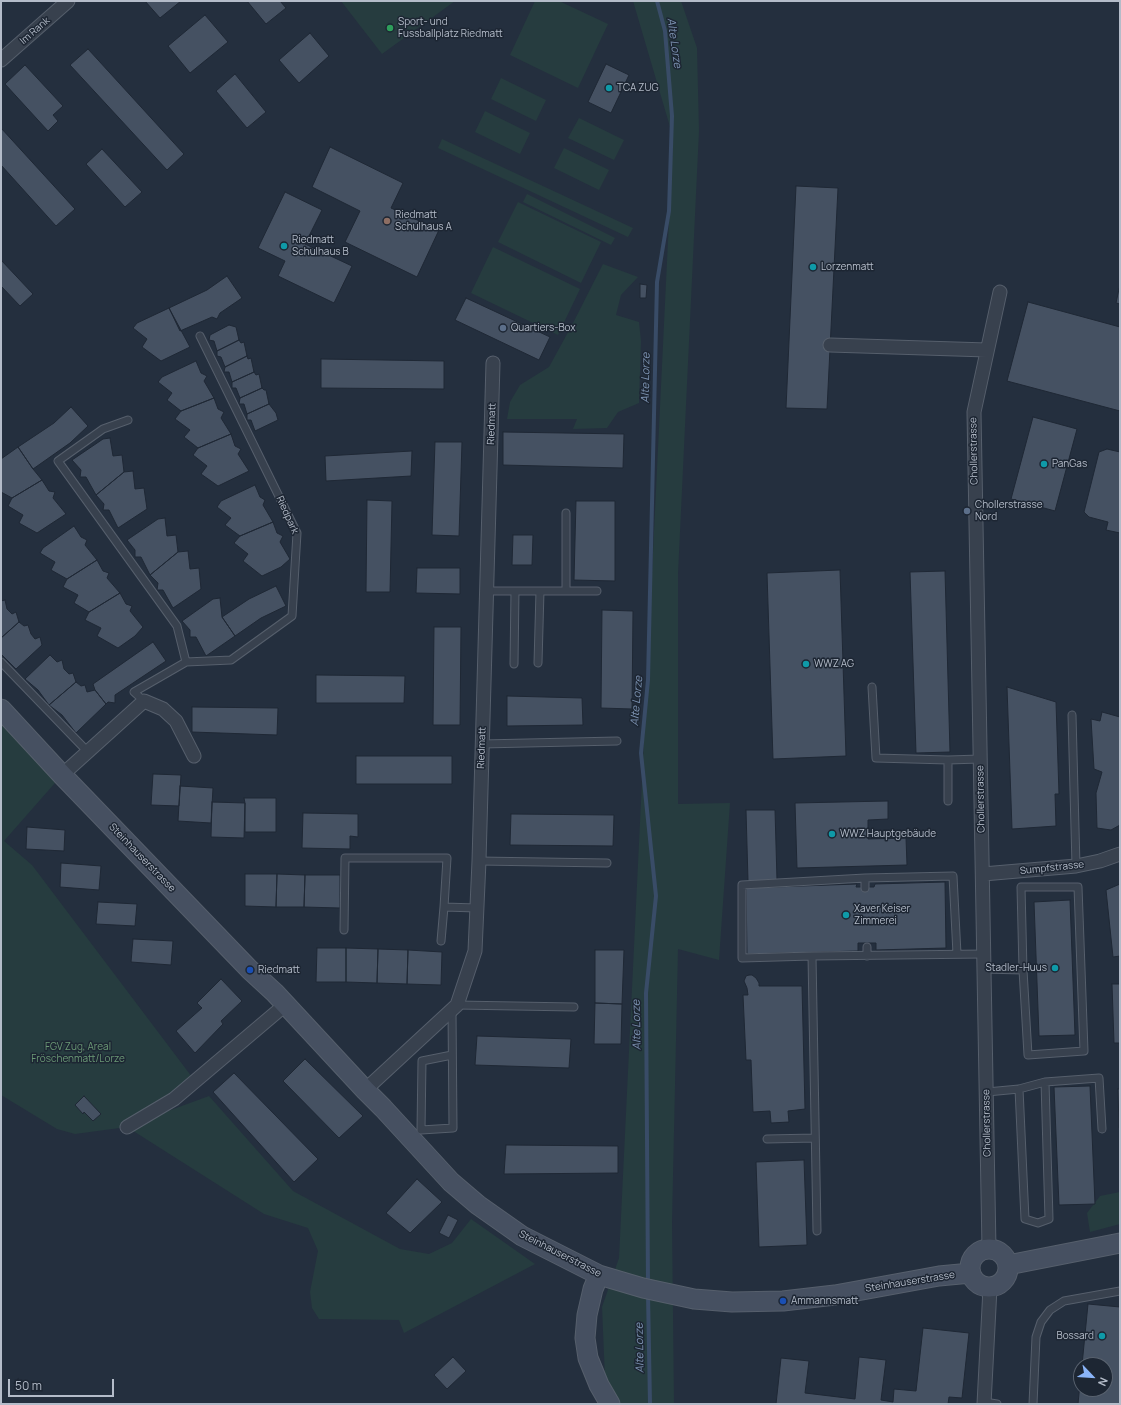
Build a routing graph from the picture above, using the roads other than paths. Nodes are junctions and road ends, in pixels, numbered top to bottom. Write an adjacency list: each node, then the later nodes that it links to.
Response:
1 (68, 1): 2 (street, Im Rank)
2 (1, 60)
3 (1000, 292): 6 (street, Chollerstrasse)
4 (200, 336): 16 (lane, Riedpark)
5 (830, 345): 6 (street)
6 (988, 350): 27 (street, Chollerstrasse)
7 (493, 363): 10 (street, Riedmatt)
8 (128, 420): 16 (lane)
9 (566, 513): 13 (lane)
10 (487, 591): 11 (lane); 24 (street, Riedmatt)
11 (515, 591): 12 (lane); 18 (lane)
12 (540, 591): 13 (lane); 17 (lane)
13 (566, 591): 14 (lane)
14 (597, 591)
15 (1, 662): 25 (lane)
16 (186, 662): 20 (lane, Riedpark)
17 (538, 663)
18 (514, 664)
19 (872, 687): 28 (lane)
20 (144, 701): 25 (street); 26 (street)
21 (1, 709): 29 (street, Steinhauserstrasse)
22 (1072, 714): 34 (lane)
23 (618, 741): 24 (lane)
24 (482, 744): 32 (street, Riedmatt)
25 (87, 752): 29 (street)
26 (194, 756)
27 (980, 759): 28 (lane); 35 (street, Chollerstrasse)
28 (948, 760): 30 (lane)
29 (62, 775): 49 (street, Steinhauserstrasse)
30 (948, 801)
31 (1120, 854): 34 (street, Sumpfstrasse)
32 (480, 861): 33 (lane); 39 (street, Riedmatt)
33 (607, 863)
34 (1076, 866): 35 (street, Sumpfstrasse)
35 (983, 874): 44 (street, Chollerstrasse)
36 (865, 878): 37 (lane); 43 (lane); 45 (lane)
37 (865, 888)
38 (444, 907): 39 (lane); 40 (lane); 41 (lane)
39 (477, 908): 51 (street, Riedmatt)
40 (344, 930)
41 (441, 941)
42 (867, 947): 46 (lane)
43 (957, 954): 44 (lane); 46 (lane)
44 (984, 954): 47 (street, Chollerstrasse)
45 (812, 956): 46 (lane); 59 (lane)
46 (867, 956)
47 (984, 969): 48 (lane); 56 (street, Chollerstrasse)
48 (1024, 970): 48 (lane)
49 (285, 1005): 55 (street, Steinhauserstrasse); 57 (street)
50 (574, 1007): 51 (lane)
51 (454, 1008): 52 (lane); 55 (street, Riedmatt)
52 (452, 1055): 52 (lane)
53 (1045, 1082): 54 (lane); 54 (lane); 58 (lane)
54 (1019, 1089): 56 (lane)
55 (365, 1090): 66 (street, Steinhauserstrasse)
56 (987, 1092): 63 (street, Chollerstrasse)
57 (127, 1127)
58 (1102, 1128)
59 (815, 1138): 60 (lane); 61 (lane)
60 (767, 1139)
61 (817, 1231)
62 (1120, 1243): 64 (street)
63 (989, 1249): 64 (street); 65 (street)
64 (1008, 1265): 67 (street)
65 (971, 1273): 66 (street, Steinhauserstrasse); 67 (street)
66 (608, 1277): 70 (street)
67 (990, 1288): 69 (street)
68 (1120, 1291): 72 (lane)
69 (984, 1403): 71 (lane)
70 (610, 1404)
71 (997, 1404)
72 (1033, 1404)

